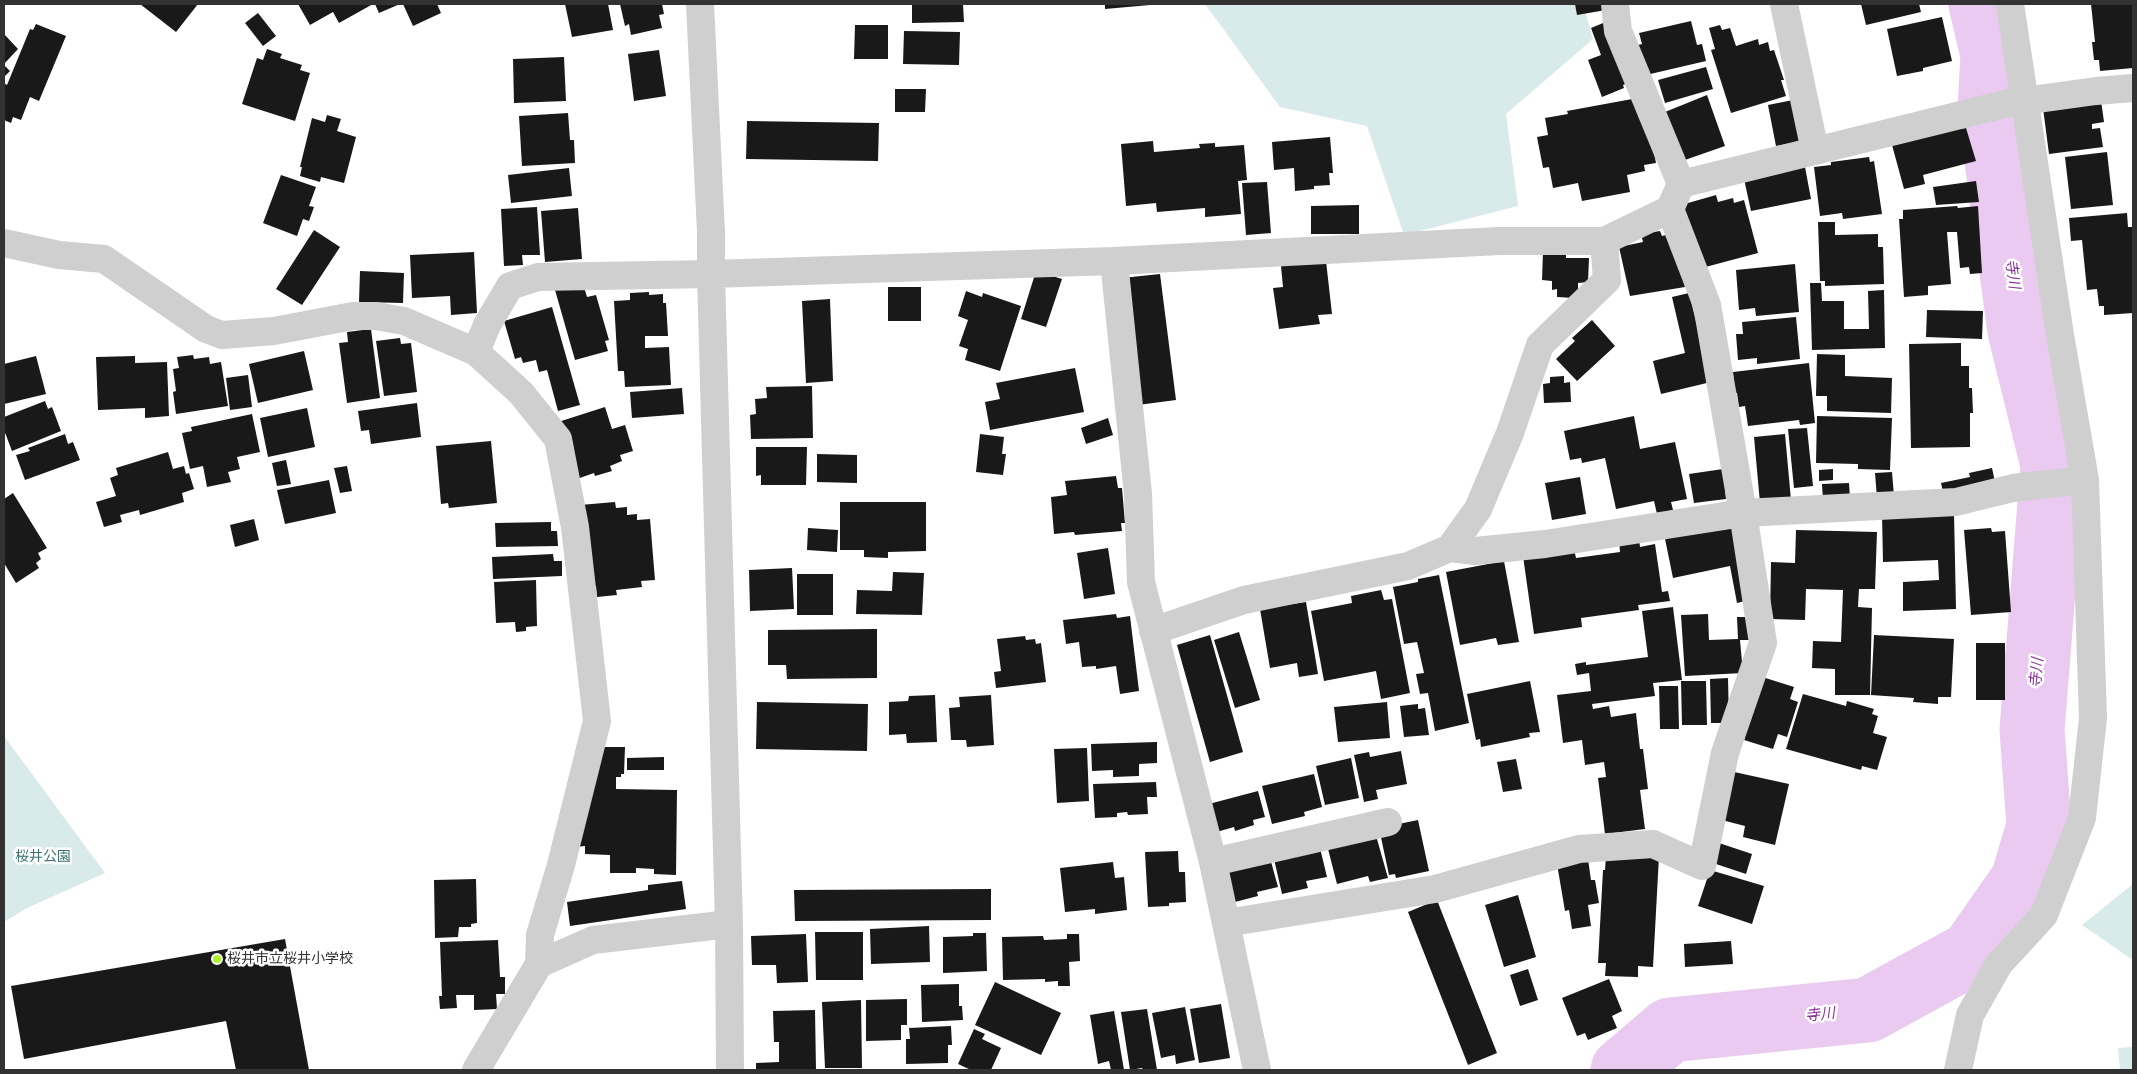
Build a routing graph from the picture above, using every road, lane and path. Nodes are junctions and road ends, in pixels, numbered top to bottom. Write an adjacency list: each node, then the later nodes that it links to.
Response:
1 (700, 4): 13 (street)
2 (1615, 4): 8 (street)
3 (1784, 4): 7 (street)
4 (2010, 4): 6 (street)
5 (2133, 88): 6 (street)
6 (2017, 102): 7 (street); 15 (street)
7 (1815, 151): 8 (street)
8 (1681, 184): 9 (street)
9 (1670, 209): 10 (street); 16 (street)
10 (1604, 240): 12 (street); 17 (street)
11 (4, 243): 14 (street)
12 (1114, 261): 13 (street); 18 (street)
13 (711, 274): 14 (street); 22 (street)
14 (476, 352): 23 (street)
15 (2078, 481): 16 (street); 27 (street)
16 (1743, 513): 17 (street); 21 (street)
17 (1450, 548): 18 (street)
18 (1153, 631): 20 (street)
19 (1388, 822): 20 (street)
20 (1213, 862): 21 (street)
21 (1226, 923): 26 (street)
22 (729, 924): 23 (street); 25 (street)
23 (539, 964): 24 (street)
24 (476, 1070)
25 (730, 1070)
26 (1257, 1070)
27 (1958, 1070)

